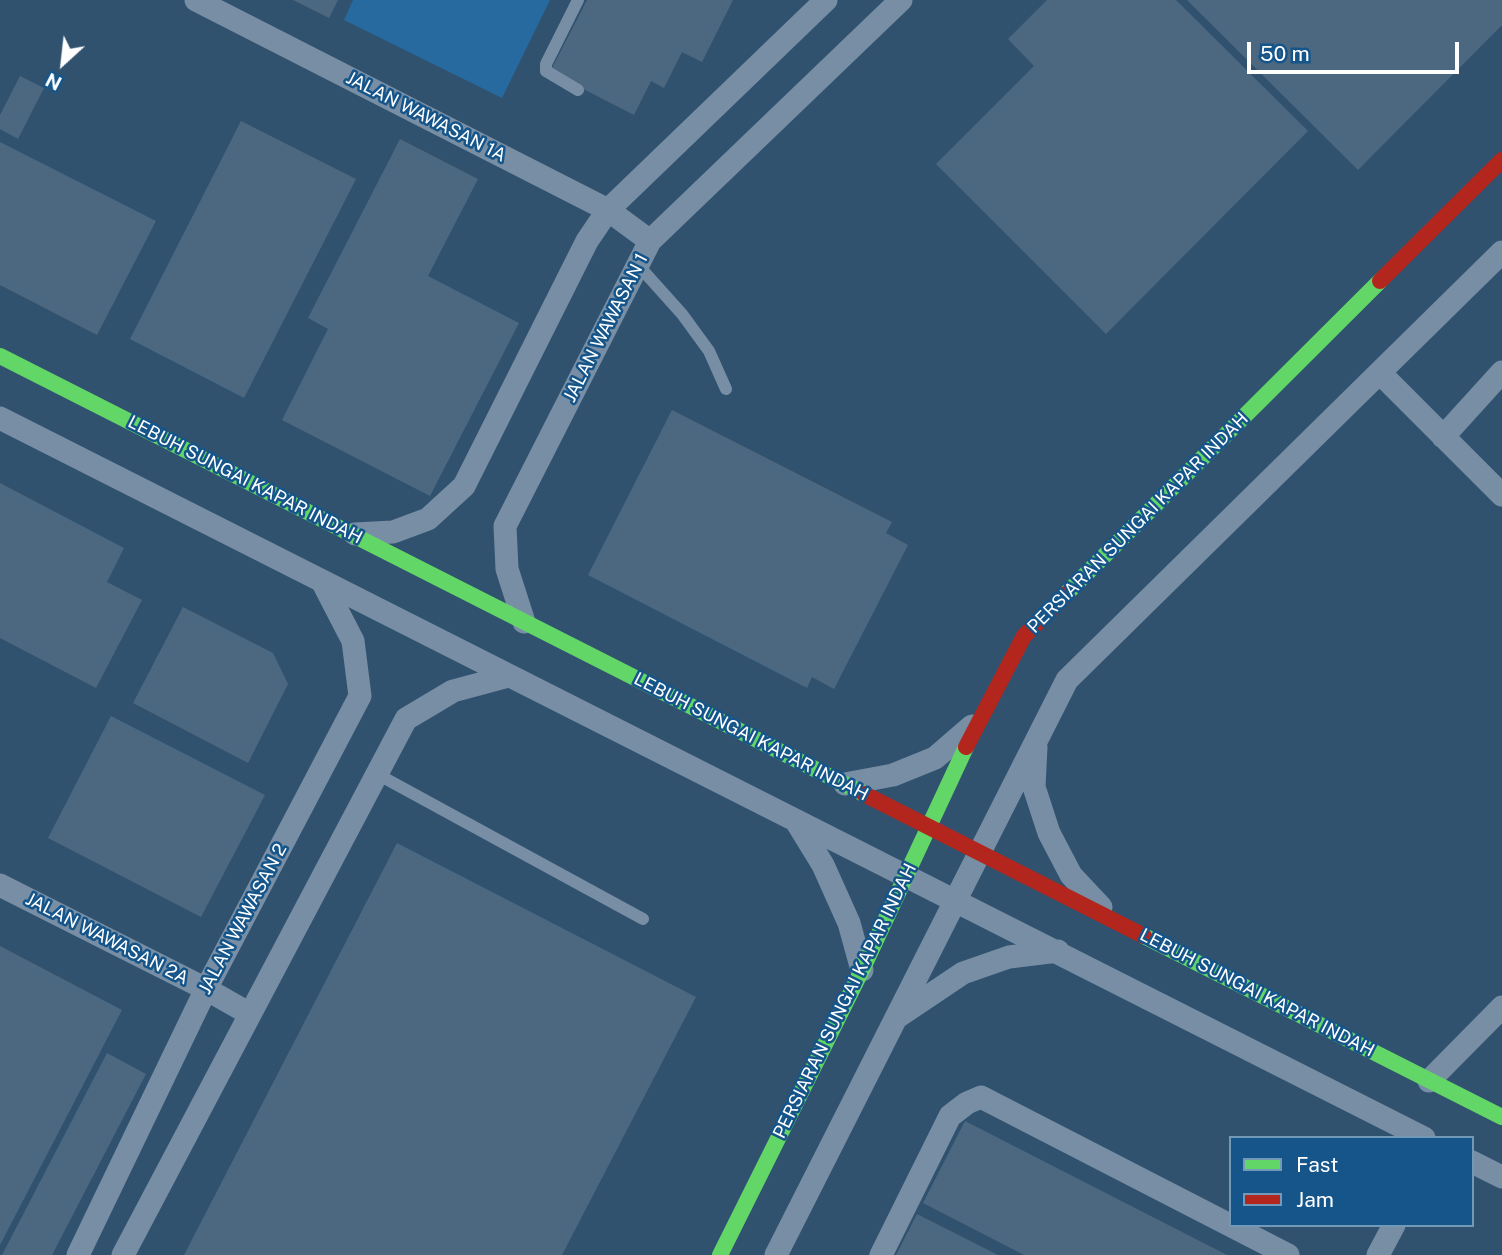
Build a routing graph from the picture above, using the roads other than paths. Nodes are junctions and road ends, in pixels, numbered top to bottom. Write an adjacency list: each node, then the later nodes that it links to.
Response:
1 (196, 0): 7 (street, JALAN WAWASAN 1A)
2 (578, 0): 5 (lane)
3 (827, 0): 7 (street)
4 (901, 0): 8 (street, JALAN WAWASAN 1)
5 (578, 90)
6 (1502, 160): 22 (street, PERSIARAN SUNGAI KAPAR INDAH)
7 (608, 210): 8 (street, JALAN WAWASAN 1A); 18 (street)
8 (650, 241): 10 (street, JALAN WAWASAN 1)
9 (1502, 252): 13 (street)
10 (638, 265): 14 (lane); 20 (street, JALAN WAWASAN 1)
11 (0, 356): 18 (street, LEBUH SUNGAI KAPAR INDAH)
12 (1502, 372): 16 (street)
13 (1380, 373): 16 (street); 23 (street)
14 (726, 389)
15 (0, 418): 19 (street)
16 (1443, 437): 17 (street)
17 (1502, 495)
18 (352, 534): 20 (street, LEBUH SUNGAI KAPAR INDAH)
19 (322, 581): 21 (street); 36 (street, JALAN WAWASAN 2)
20 (524, 622): 25 (street, LEBUH SUNGAI KAPAR INDAH)
21 (509, 676): 24 (street); 26 (street)
22 (979, 720): 25 (street); 27 (street, PERSIARAN SUNGAI KAPAR INDAH)
23 (1037, 737): 28 (street); 33 (street)
24 (377, 774): 32 (lane); 38 (street)
25 (845, 784): 27 (street, LEBUH SUNGAI KAPAR INDAH)
26 (796, 821): 29 (street); 35 (street)
27 (929, 827): 28 (street, LEBUH SUNGAI KAPAR INDAH); 29 (street, PERSIARAN SUNGAI KAPAR INDAH)
28 (979, 852): 31 (street); 33 (street, LEBUH SUNGAI KAPAR INDAH)
29 (906, 875): 31 (street); 35 (street, PERSIARAN SUNGAI KAPAR INDAH)
30 (0, 886): 36 (street, JALAN WAWASAN 2A)
31 (955, 900): 34 (street); 39 (street)
32 (643, 919)
33 (1114, 921): 40 (street, LEBUH SUNGAI KAPAR INDAH)
34 (1058, 951): 39 (street); 42 (street)
35 (862, 970): 50 (street, PERSIARAN SUNGAI KAPAR INDAH)
36 (206, 989): 38 (street, JALAN WAWASAN 2A); 48 (street, JALAN WAWASAN 2)
37 (1502, 1007): 40 (street)
38 (250, 1014): 49 (street)
39 (895, 1018): 51 (street)
40 (1429, 1081): 41 (street, LEBUH SUNGAI KAPAR INDAH)
41 (1502, 1117)
42 (1420, 1136)
43 (1474, 1163): 44 (street)
44 (1502, 1177)
45 (1229, 1225): 52 (street)
46 (1234, 1227): 53 (street)
47 (1393, 1227): 54 (street)
48 (78, 1255)
49 (123, 1255)
50 (720, 1255)
51 (776, 1255)
52 (881, 1255)
53 (1288, 1255)
54 (1378, 1255)

